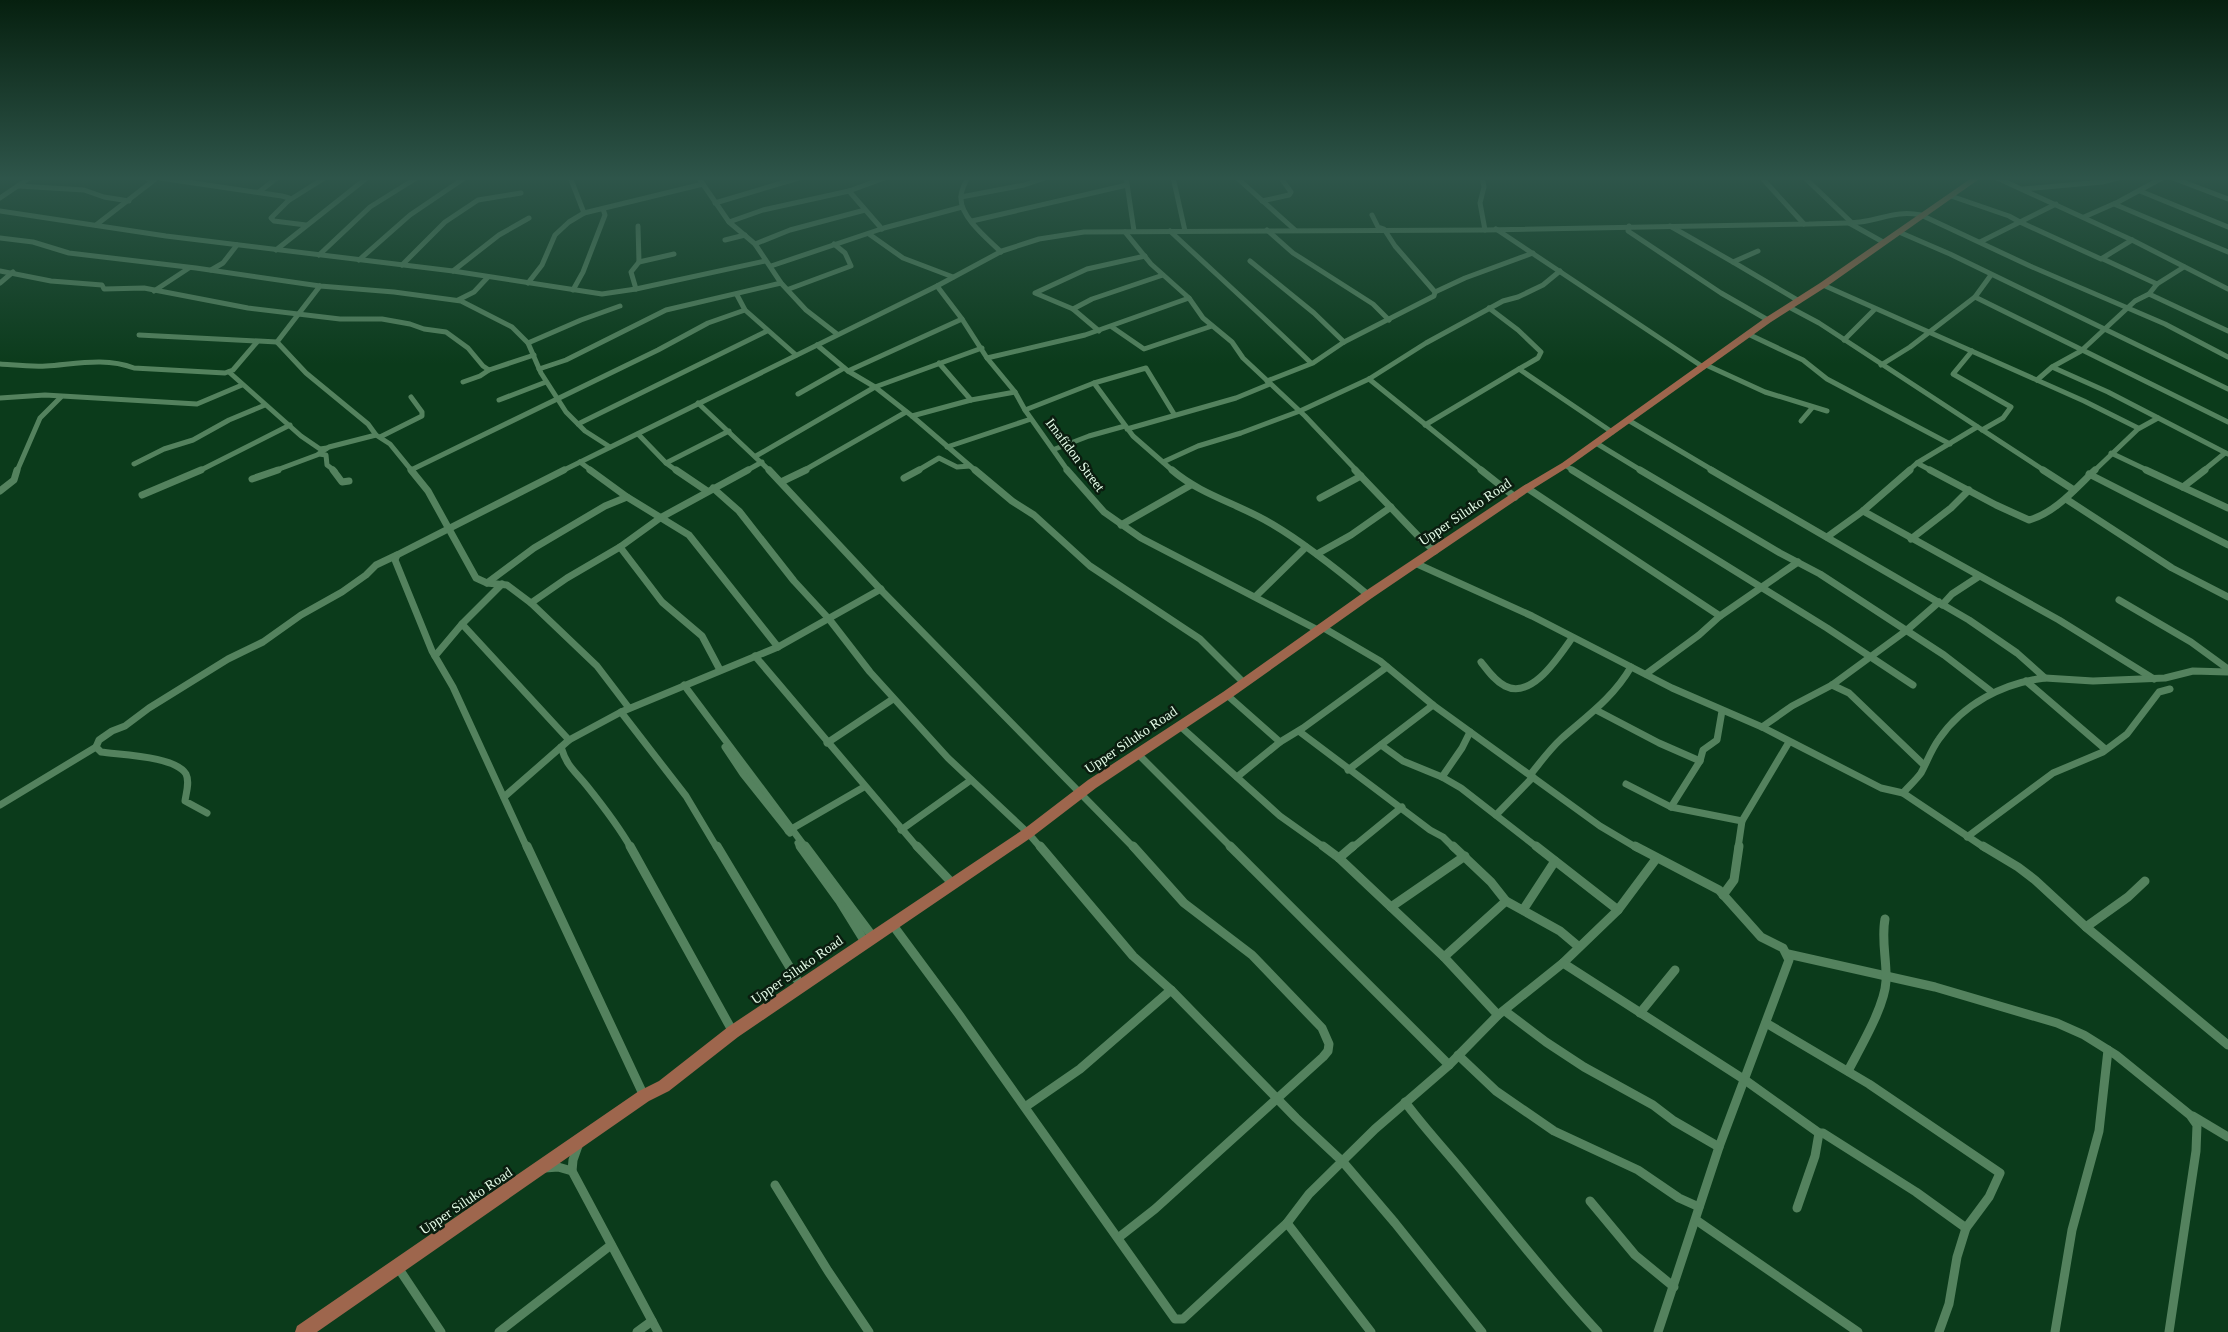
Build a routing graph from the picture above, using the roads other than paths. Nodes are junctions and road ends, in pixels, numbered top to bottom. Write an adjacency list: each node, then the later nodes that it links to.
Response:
1 (9, 239): 55 (street)
2 (194, 239): 36 (street)
3 (289, 239): 39 (street)
4 (335, 239): 45 (street)
5 (379, 239): 48 (street)
6 (428, 239): 53 (street)
7 (494, 239): 59 (street)
8 (553, 239): 66 (street)
9 (595, 239): 76 (street)
10 (639, 239): 51 (street)
11 (729, 239): 32 (street)
12 (750, 239): 37 (street)
13 (769, 239): 37 (street)
14 (851, 239): 38 (street)
15 (876, 239): 65 (street)
16 (989, 239): 41 (street)
17 (1042, 239): 41 (street)
18 (1131, 239): 46 (street)
19 (1179, 239): 121 (street)
20 (1277, 239): 95 (street)
21 (1391, 239): 79 (street)
22 (1512, 239): 43 (street)
23 (1640, 239): 96 (street)
24 (1694, 239): 52 (street)
25 (1878, 239): 34 (street)
26 (1888, 239): 34 (main road, Upper Siluko Road)
27 (1914, 239): 63 (street)
28 (1974, 239): 35 (street)
29 (1986, 239): 35 (street)
30 (2058, 239): 47 (street)
31 (2198, 239): 42 (street)
32 (726, 240)
33 (2132, 240): 47 (street); 56 (street)
34 (1883, 242): 70 (main road, Upper Siluko Road)
35 (1980, 242): 89 (street)
36 (236, 244): 39 (street); 57 (street)
37 (756, 244): 49 (street)
38 (834, 244): 54 (street); 77 (street)
39 (276, 250): 45 (street)
40 (1758, 251): 52 (street)
41 (1001, 252): 65 (street)
42 (2228, 252)
43 (1533, 253): 60 (street); 79 (street)
44 (674, 254): 51 (street)
45 (319, 255): 48 (street)
46 (1145, 256): 62 (street); 90 (street)
47 (2103, 259): 69 (street)
48 (359, 260): 53 (street)
49 (765, 261): 54 (street); 73 (street)
50 (1250, 261): 110 (street)
51 (639, 262): 73 (street)
52 (1733, 262): 86 (street)
53 (402, 265): 59 (street)
54 (771, 266): 68 (street)
55 (191, 267): 57 (street); 78 (street)
56 (2184, 267): 69 (street); 74 (street)
57 (217, 270): 71 (street)
58 (0, 271): 61 (street)
59 (452, 271): 64 (street)
60 (1560, 271): 88 (street); 124 (street)
61 (13, 272): 67 (street); 78 (street)
62 (1163, 275): 83 (street); 90 (street)
63 (1991, 275): 82 (street); 99 (street)
64 (488, 277): 66 (street); 75 (street)
65 (953, 278): 72 (street)
66 (528, 282): 76 (street)
67 (0, 283)
68 (781, 283): 77 (street); 81 (street)
69 (2157, 284): 80 (street)
70 (1823, 285): 86 (main road, Upper Siluko Road); 91 (street)
71 (320, 286): 84 (street); 93 (street)
72 (937, 286): 94 (street, Imafidon Street); 104 (street)
73 (636, 289): 76 (street)
74 (2228, 289)
75 (476, 290): 84 (street); 85 (street)
76 (573, 290)
77 (788, 290): 104 (street)
78 (154, 291): 93 (street)
79 (1435, 292): 95 (street)
80 (2149, 294): 89 (street); 102 (street)
81 (737, 295): 92 (street); 126 (street)
82 (1974, 297): 103 (street); 115 (street)
83 (1189, 298): 97 (street); 98 (street)
84 (458, 300): 85 (street)
85 (468, 304): 111 (street)
86 (1794, 304): 96 (main road, Upper Siluko Road); 107 (street)
87 (620, 306): 111 (street)
88 (1490, 308): 128 (street); 131 (street)
89 (2128, 308): 99 (street); 118 (street)
90 (1073, 309): 101 (street)
91 (1875, 309): 103 (street); 107 (street)
92 (745, 310): 100 (street); 145 (street)
93 (299, 314): 109 (street); 129 (street)
94 (962, 319): 113 (street, Imafidon Street); 127 (street)
95 (1389, 320): 110 (street)
96 (1768, 320): 105 (main road, Upper Siluko Road)
97 (1212, 326): 98 (street); 136 (street)
98 (1112, 327): 101 (street)
99 (2104, 329): 115 (street); 139 (street)
100 (768, 331): 116 (street); 160 (street)
101 (1099, 331): 119 (street)
102 (2228, 331)
103 (1930, 332): 114 (street); 123 (street)
104 (837, 334): 112 (street)
105 (1748, 334): 124 (main road, Upper Siluko Road); 171 (street)
106 (139, 335): 108 (street)
107 (1844, 340): 123 (street)
108 (258, 342): 109 (street); 130 (street)
109 (278, 342): 169 (street)
110 (1344, 342): 121 (street)
111 (528, 343): 117 (street)
112 (817, 345): 116 (street); 127 (street)
113 (982, 348): 119 (street, Imafidon Street); 120 (street)
114 (1972, 351): 132 (street); 164 (street)
115 (2081, 351): 125 (street); 159 (street)
116 (796, 354): 148 (street)
117 (534, 355): 126 (street); 129 (street)
118 (2228, 357)
119 (987, 358): 140 (street, Imafidon Street)
120 (939, 363): 138 (street); 147 (street)
121 (1311, 363): 136 (street)
122 (0, 364): 130 (street)
123 (1881, 365): 164 (street)
124 (1704, 366): 152 (street); 158 (main road, Upper Siluko Road)
125 (2052, 367): 132 (street); 156 (street)
126 (539, 369): 134 (street)
127 (846, 369): 138 (street); 141 (street)
128 (1519, 369): 162 (street); 167 (street)
129 (489, 370): 133 (street)
130 (229, 372): 137 (street)
131 (1369, 379): 151 (street); 162 (street)
132 (2037, 380): 165 (street)
133 (463, 382)
134 (546, 382): 145 (street); 146 (street)
135 (1094, 383): 150 (street); 154 (street); 163 (street)
136 (1269, 383): 151 (street); 163 (street)
137 (242, 385): 142 (street); 149 (street)
138 (875, 388): 153 (street); 179 (street)
139 (2228, 389)
140 (1015, 392): 147 (street); 150 (street, Imafidon Street)
141 (798, 394)
142 (61, 397): 144 (street); 198 (street)
143 (411, 397): 169 (street)
144 (0, 398)
145 (557, 398): 160 (street); 188 (street)
146 (499, 400)
147 (971, 400): 155 (street)
148 (698, 403): 166 (street); 168 (street)
149 (265, 405): 161 (street); 185 (street)
150 (1025, 410): 157 (street, Imafidon Street)
151 (1300, 411): 182 (street); 190 (street)
152 (1827, 411)
153 (906, 412): 155 (street); 194 (street)
154 (1174, 414)
155 (912, 416): 173 (street)
156 (2158, 418): 165 (street); 177 (street)
157 (1031, 419): 173 (street); 175 (street, Imafidon Street)
158 (1628, 420): 167 (main road, Upper Siluko Road); 213 (street)
159 (2228, 422)
160 (578, 424): 174 (street)
161 (290, 425): 172 (street); 202 (street)
162 (1425, 425): 204 (street)
163 (1126, 428): 175 (street); 182 (street)
164 (1980, 428): 171 (street); 201 (street)
165 (2138, 428): 176 (street)
166 (729, 431): 179 (street); 183 (street)
167 (1612, 432): 170 (main road, Upper Siluko Road)
168 (638, 434): 174 (street); 183 (street)
169 (378, 436): 172 (street); 188 (street)
170 (1596, 443): 186 (main road, Upper Siluko Road); 221 (street)
171 (1950, 444): 184 (street)
172 (329, 447): 178 (street)
173 (947, 447): 187 (street)
174 (610, 448): 180 (street)
175 (1054, 449): 211 (street, Imafidon Street)
176 (2111, 453): 189 (street); 196 (street)
177 (2226, 453): 196 (street)
178 (318, 454): 192 (street); 193 (street)
179 (756, 456): 181 (street)
180 (580, 462): 203 (street); 212 (street)
181 (762, 462): 194 (street); 199 (street)
182 (1163, 462): 195 (street)
183 (666, 463): 199 (street)
184 (1917, 463): 200 (street); 209 (street)
185 (134, 464)
186 (1565, 465): 197 (main road, Upper Siluko Road); 226 (street)
187 (970, 466): 191 (street); 253 (street)
188 (411, 470): 212 (street)
189 (2089, 474): 201 (street); 215 (street)
190 (1362, 476): 205 (street); 207 (street)
191 (904, 478)
192 (252, 479)
193 (349, 481)
194 (781, 482): 227 (street)
195 (1191, 485): 211 (street); 216 (street)
196 (2183, 487): 208 (street)
197 (1527, 488): 204 (main road, Upper Siluko Road); 234 (street)
198 (1, 490)
199 (710, 490): 210 (street); 235 (street)
200 (1969, 490): 206 (street); 214 (street)
201 (2074, 490): 206 (street)
202 (142, 495)
203 (627, 497): 210 (street); 224 (street)
204 (1515, 497): 218 (main road, Upper Siluko Road)
205 (1320, 498)
206 (2066, 499): 230 (street)
207 (1391, 507): 218 (street); 219 (street)
208 (2228, 508)
209 (1863, 511): 213 (street); 214 (street)
210 (660, 518): 217 (street); 240 (street)
211 (1121, 525): 229 (street, Imafidon Street)
212 (450, 527): 220 (street); 224 (street)
213 (1827, 537): 233 (street)
214 (1910, 539): 223 (street)
215 (2228, 545)
216 (1306, 547): 219 (street); 229 (street)
217 (620, 548): 232 (street); 247 (street)
218 (1435, 551): 222 (main road, Upper Siluko Road)
219 (1317, 554): 228 (street)
220 (397, 555): 241 (street); 274 (street)
221 (1798, 562): 226 (street); 238 (street)
222 (1415, 563): 228 (main road, Upper Siluko Road); 239 (street)
223 (1978, 577): 233 (street); 251 (street)
224 (488, 584): 225 (street)
225 (502, 584): 232 (street); 236 (street)
226 (1760, 587): 234 (street); 243 (street)
227 (881, 589): 235 (street); 288 (street)
228 (1368, 595): 237 (main road, Upper Siluko Road)
229 (1256, 596): 237 (street, Imafidon Street)
230 (2228, 597)
231 (2119, 600): 248 (street)
232 (531, 603): 262 (street)
233 (1941, 604): 238 (street); 250 (street)
234 (1720, 616): 249 (street)
235 (829, 619): 240 (street); 260 (street)
236 (462, 624): 241 (street); 269 (street)
237 (1320, 629): 246 (street, Imafidon Street); 253 (main road, Upper Siluko Road)
238 (1907, 630): 243 (street); 258 (street)
239 (1572, 638): 244 (street); 245 (street)
240 (778, 647): 242 (street)
241 (435, 656): 290 (street)
242 (755, 656): 247 (street); 272 (street)
243 (1872, 656): 255 (street); 256 (street)
244 (1481, 662)
245 (1631, 667): 249 (street); 263 (street)
246 (1387, 668): 261 (street, Imafidon Street); 267 (street)
247 (720, 670): 254 (street)
248 (2228, 670): 251 (street)
249 (1646, 674): 264 (street)
250 (2045, 678): 251 (street); 252 (street)
251 (2154, 679)
252 (2026, 681): 258 (street); 277 (street)
253 (1243, 682): 259 (main road, Upper Siluko Road)
254 (684, 685): 262 (street); 298 (street)
255 (1832, 685): 266 (street); 280 (street)
256 (1913, 685)
257 (2170, 689): 300 (street)
258 (1992, 692): 280 (street)
259 (1227, 695): 265 (main road, Upper Siluko Road); 270 (street)
260 (894, 699): 272 (street); 285 (street)
261 (1433, 705): 268 (street, Imafidon Street); 273 (street)
262 (625, 710): 269 (street); 322 (street)
263 (1596, 710): 279 (street); 283 (street)
264 (1722, 711): 266 (street); 279 (street)
265 (1180, 726): 278 (main road, Upper Siluko Road); 282 (street)
266 (1762, 727): 271 (street)
267 (1300, 732): 270 (street); 281 (street)
268 (1470, 732): 283 (street, Imafidon Street); 284 (street)
269 (569, 740): 275 (street)
270 (1280, 742): 282 (street)
271 (1789, 742): 289 (street); 296 (street)
272 (827, 743): 287 (street)
273 (1382, 744): 281 (street); 284 (street)
274 (96, 747): 291 (street); 294 (street)
275 (561, 747): 290 (street); 327 (street)
276 (724, 747): 298 (street)
277 (2104, 748)
278 (1138, 754): 288 (main road, Upper Siluko Road); 331 (street)
279 (1700, 761): 293 (street)
280 (1924, 765): 289 (street)
281 (1348, 770): 292 (street)
282 (1237, 776): 302 (street)
283 (1532, 776): 295 (street); 303 (street, Imafidon Street)
284 (1442, 777): 295 (street)
285 (971, 780): 297 (street); 299 (street)
286 (1626, 784): 293 (street)
287 (865, 788): 297 (street); 298 (street)
288 (1080, 792): 299 (main road, Upper Siluko Road); 335 (street)
289 (1904, 793): 300 (street)
290 (504, 797): 334 (street)
291 (0, 805)
292 (1402, 807): 301 (street); 302 (street)
293 (1671, 807): 296 (street)
294 (207, 813)
295 (1496, 816): 304 (street)
296 (1742, 821): 307 (street)
297 (902, 830): 306 (street)
298 (791, 831): 315 (street)
299 (1028, 833): 306 (main road, Upper Siluko Road); 323 (street)
300 (1967, 837): 314 (street)
301 (1465, 856): 308 (street); 309 (street)
302 (1339, 858): 309 (street)
303 (1656, 858): 307 (street, Imafidon Street); 311 (street)
304 (1555, 861): 310 (street); 311 (street)
305 (2145, 881): 314 (street)
306 (952, 884): 313 (main road, Upper Siluko Road)
307 (1723, 895): 317 (street, Imafidon Street)
308 (1506, 901): 310 (street); 318 (street)
309 (1391, 907): 318 (street)
310 (1523, 910): 316 (street)
311 (1618, 910): 316 (street)
312 (1885, 919): 321 (street)
313 (892, 924): 315 (main road, Upper Siluko Road); 337 (street)
314 (2086, 926): 328 (street)
315 (869, 939): 322 (main road, Upper Siluko Road)
316 (1579, 948): 319 (street)
317 (1788, 954): 321 (street); 326 (street)
318 (1444, 958): 324 (street)
319 (1563, 963): 324 (street); 325 (street)
320 (1676, 970): 325 (street)
321 (1884, 974): 329 (street); 332 (street)
322 (801, 986): 327 (main road, Upper Siluko Road)
323 (1171, 990): 335 (street); 337 (street)
324 (1501, 1013): 330 (street); 342 (street)
325 (1640, 1013): 333 (street)
326 (1766, 1023): 332 (street); 333 (street)
327 (733, 1032): 334 (main road, Upper Siluko Road)
328 (2228, 1045)
329 (2108, 1050): 338 (street); 370 (street)
330 (1458, 1055): 331 (street); 348 (street)
331 (1449, 1065): 336 (street)
332 (1848, 1071): 352 (street)
333 (1745, 1080): 339 (street); 342 (street)
334 (644, 1096): 341 (main road, Upper Siluko Road)
335 (1278, 1098): 343 (street); 353 (street)
336 (1406, 1102): 343 (street); 366 (street)
337 (1025, 1107): 353 (street)
338 (2190, 1115): 340 (street); 371 (street)
339 (1819, 1132): 349 (street); 352 (street)
340 (2228, 1137)
341 (580, 1141): 344 (main road, Upper Siluko Road); 345 (street)
342 (1719, 1147): 348 (street)
343 (1343, 1162): 351 (street); 365 (street)
344 (542, 1168): 345 (street); 355 (main road, Upper Siluko Road)
345 (572, 1171): 354 (street)
346 (776, 1185): 363 (street)
347 (1590, 1201): 356 (street)
348 (1700, 1207): 350 (street)
349 (1797, 1208)
350 (1696, 1220): 356 (street); 368 (street)
351 (1286, 1224): 353 (street); 364 (street)
352 (1966, 1228): 369 (street)
353 (1118, 1238)
354 (611, 1245): 357 (street); 360 (street)
355 (397, 1265): 358 (main road, Upper Siluko Road); 359 (street)
356 (1674, 1287): 367 (street)
357 (652, 1321): 361 (street); 362 (street)
358 (302, 1332)
359 (441, 1332)
360 (499, 1332)
361 (637, 1332)
362 (658, 1332)
363 (869, 1332)
364 (1371, 1332)
365 (1482, 1332)
366 (1598, 1332)
367 (1658, 1332)
368 (1858, 1332)
369 (1939, 1332)
370 (2054, 1332)
371 (2169, 1332)

